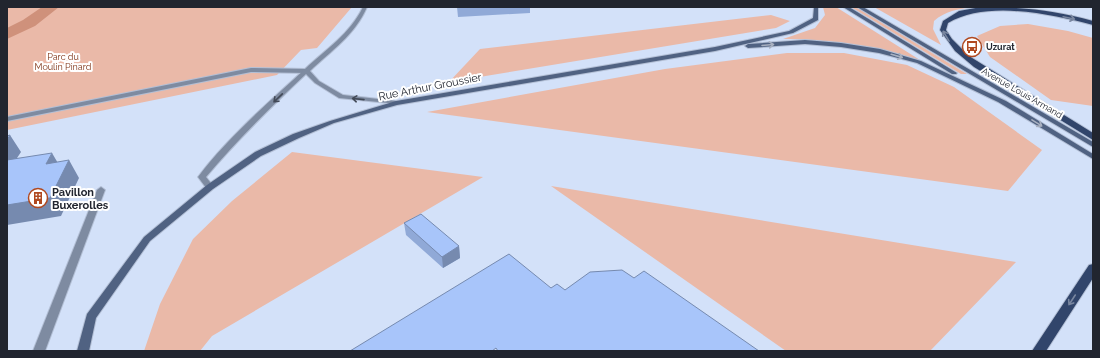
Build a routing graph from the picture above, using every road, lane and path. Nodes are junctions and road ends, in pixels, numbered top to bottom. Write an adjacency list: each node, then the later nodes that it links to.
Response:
1 (365, 7): 7 (street)
2 (816, 7): 6 (main road)
3 (845, 7): 8 (main road, Avenue Louis Armand)
4 (859, 7): 12 (main road, Avenue Louis Armand)
5 (1093, 23): 11 (main road, one-way to 5)
6 (715, 49): 8 (main road, one-way to 8); 9 (main road, Rue Arthur Groussier)
7 (306, 70): 9 (street, one-way to 7); 10 (street); 14 (street, one-way to 14)
8 (1004, 102): 13 (main road, one-way to 13)
9 (396, 103): 14 (main road, Rue Arthur Groussier)
10 (7, 119)
11 (1093, 137)
12 (1093, 145)
13 (1093, 157)
14 (210, 187): 18 (main road, Rue Arthur Groussier)
15 (101, 190): 17 (street)
16 (1093, 268): 19 (main road, one-way to 19)
17 (39, 351)
18 (83, 351)
19 (1039, 351)

